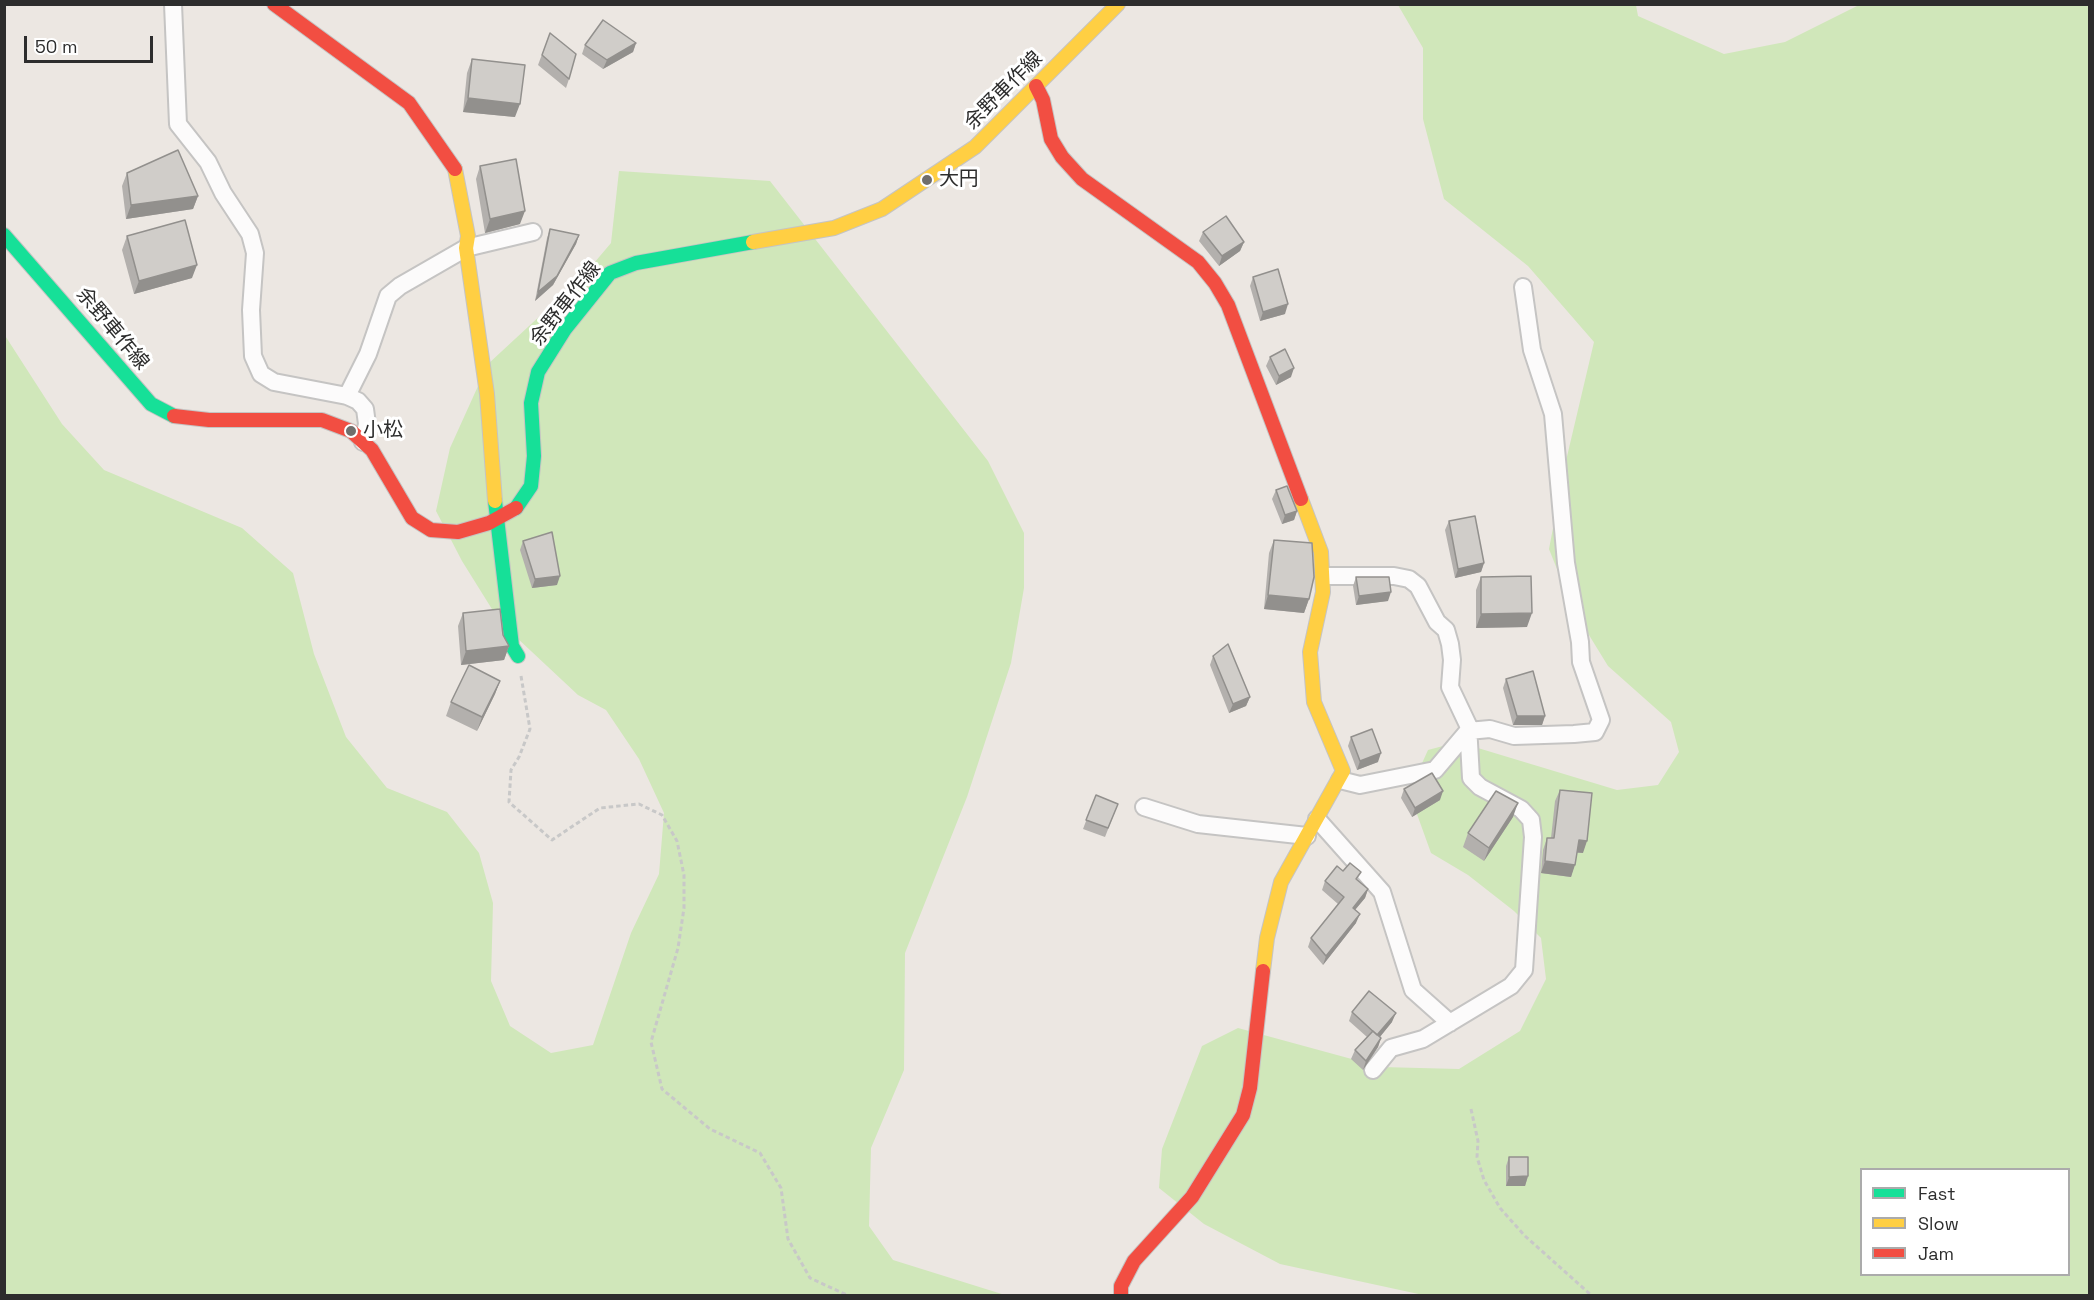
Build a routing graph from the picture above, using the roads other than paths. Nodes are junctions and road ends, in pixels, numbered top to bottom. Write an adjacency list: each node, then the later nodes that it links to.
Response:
1 (173, 4): 9 (street)
2 (274, 4): 7 (street)
3 (1118, 4): 4 (street, 余野車作線)
4 (1036, 86): 11 (street, 余野車作線); 12 (street)
5 (533, 232): 7 (street)
6 (4, 235): 10 (street, 余野車作線)
7 (466, 248): 9 (street); 11 (street)
8 (1523, 286): 14 (street)
9 (347, 396): 10 (street)
10 (363, 442): 11 (street, 余野車作線)
11 (496, 519): 13 (street)
12 (1323, 576): 14 (street); 15 (street)
13 (518, 656)
14 (1468, 731): 15 (street); 19 (street)
15 (1340, 780): 17 (street)
16 (1144, 807): 18 (street)
17 (1317, 819): 18 (street); 19 (street)
18 (1307, 836): 21 (street)
19 (1450, 1023): 20 (street)
20 (1372, 1070)
21 (1121, 1296)

